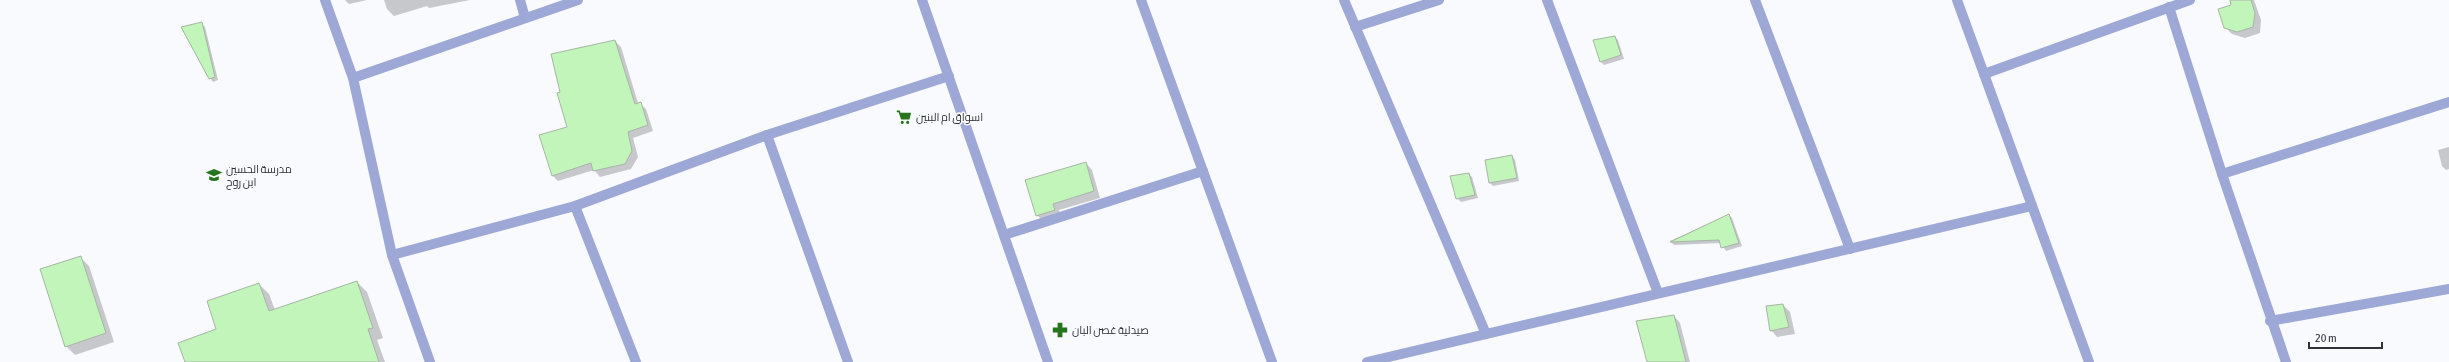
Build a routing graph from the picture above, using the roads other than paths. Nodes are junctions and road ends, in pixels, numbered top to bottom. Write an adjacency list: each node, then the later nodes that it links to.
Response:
1 (325, 0): 17 (street)
2 (520, 0): 13 (street)
3 (578, 0): 13 (street)
4 (922, 0): 16 (street)
5 (1141, 0): 20 (street)
6 (1344, 0): 14 (street)
7 (1439, 0): 14 (street)
8 (1548, 0): 28 (street)
9 (1755, 0): 25 (street)
10 (1957, 0): 15 (street)
11 (2190, 0): 12 (street)
12 (2169, 8): 15 (street); 21 (street)
13 (526, 18): 17 (street)
14 (1355, 27): 30 (street)
15 (1984, 74): 23 (street)
16 (949, 76): 19 (street); 24 (street)
17 (353, 78): 26 (street)
18 (2449, 102): 21 (street)
19 (767, 135): 22 (street); 33 (street)
20 (1203, 171): 24 (street); 35 (street)
21 (2222, 174): 29 (street)
22 (575, 206): 26 (street); 32 (street)
23 (2032, 206): 25 (street); 37 (street)
24 (1004, 235): 34 (street)
25 (1850, 248): 28 (street)
26 (392, 255): 31 (street)
27 (2449, 289): 29 (street)
28 (1658, 294): 30 (street)
29 (2270, 321): 38 (street)
30 (1486, 334): 36 (street)
31 (430, 362)
32 (636, 362)
33 (848, 362)
34 (1048, 362)
35 (1272, 362)
36 (1368, 362)
37 (2089, 362)
38 (2286, 362)

